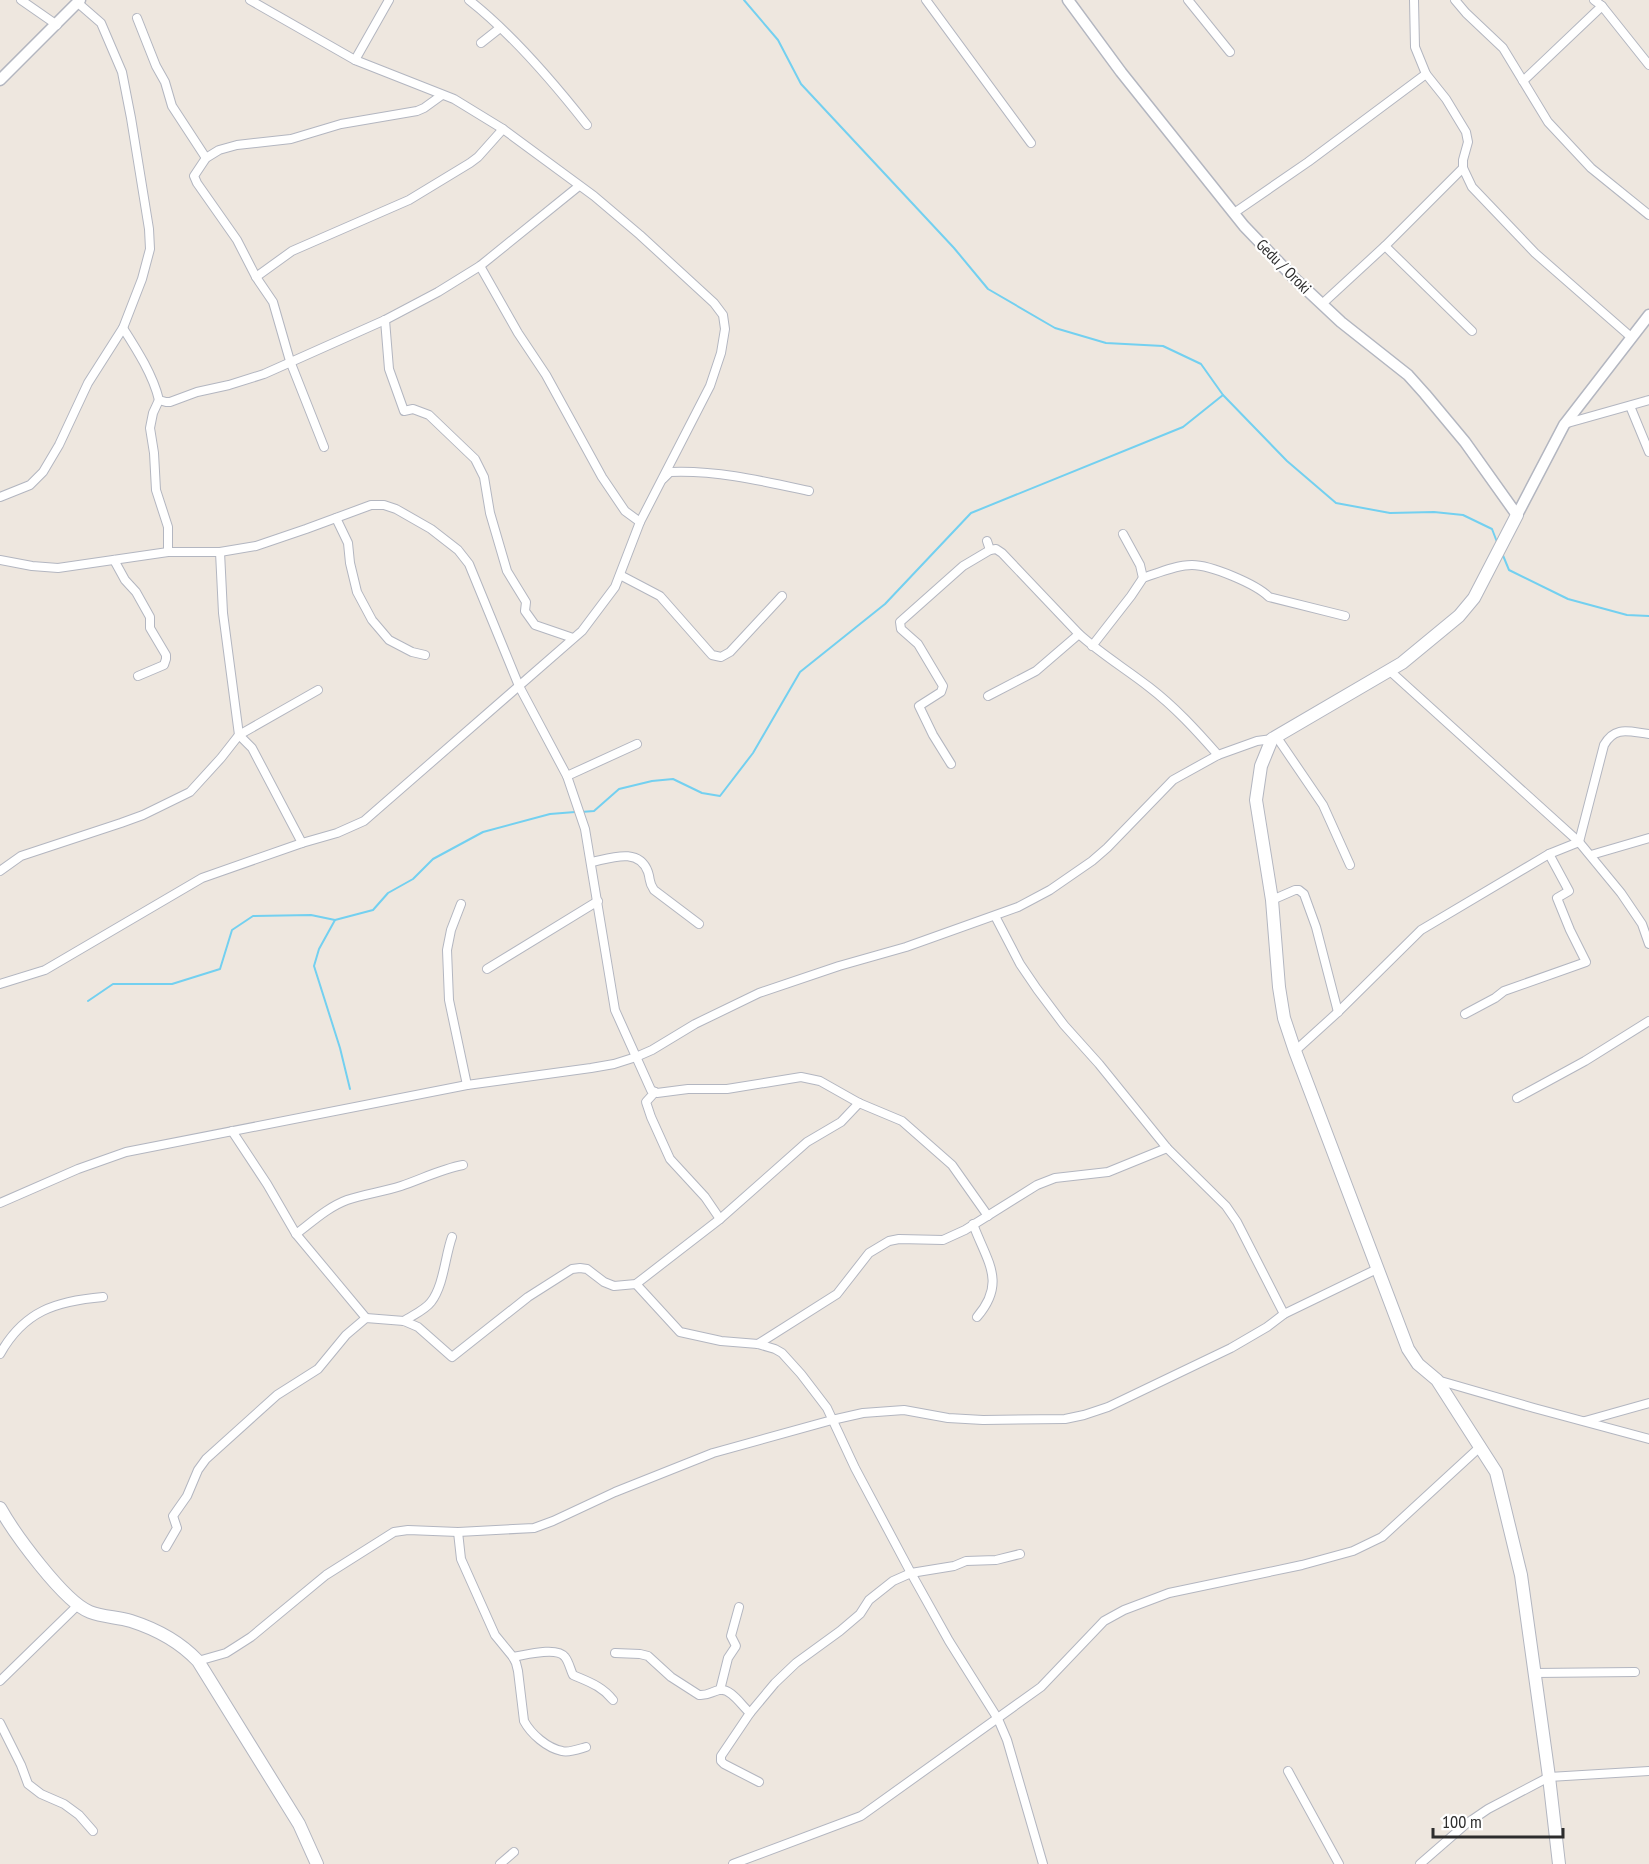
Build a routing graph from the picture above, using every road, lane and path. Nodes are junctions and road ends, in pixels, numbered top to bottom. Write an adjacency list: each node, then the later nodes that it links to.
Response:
1 (21, 0): 14 (street)
2 (250, 0): 18 (street)
3 (389, 0): 18 (street)
4 (469, 0): 15 (street)
5 (926, 0): 26 (street)
6 (1068, 0): 30 (street, Gedu / Oroki)
7 (1188, 0): 17 (street)
8 (1414, 0): 20 (street)
9 (1455, 0): 22 (street)
10 (1594, 0): 12 (street)
11 (79, 2): 14 (street); 38 (street)
12 (1602, 6): 19 (street); 22 (street)
13 (136, 18): 27 (street)
14 (57, 25): 21 (street)
15 (500, 28): 16 (street); 24 (street)
16 (481, 43)
17 (1230, 52)
18 (355, 60): 23 (street)
19 (1648, 62)
20 (1426, 74): 28 (street); 30 (street)
21 (0, 80)
22 (1523, 81): 31 (street)
23 (442, 95): 25 (street); 27 (street)
24 (586, 126)
25 (503, 129): 29 (street); 34 (street)
26 (1031, 143)
27 (206, 158): 34 (street)
28 (1463, 168): 32 (street); 40 (street)
29 (579, 186): 33 (street); 48 (street)
30 (1234, 213): 35 (street, Gedu / Oroki)
31 (1649, 215)
32 (1385, 246): 35 (street); 39 (street)
33 (480, 266): 37 (street); 53 (street)
34 (256, 278): 41 (street)
35 (1322, 304): 51 (street, Gedu / Oroki)
36 (1649, 315): 40 (street)
37 (385, 320): 41 (street); 67 (street)
38 (123, 328): 42 (street); 50 (street)
39 (1472, 331)
40 (1631, 337): 45 (street)
41 (290, 361): 42 (street); 46 (street)
42 (159, 400): 57 (street)
43 (1649, 400): 44 (street)
44 (1630, 406): 45 (street); 47 (street)
45 (1564, 424): 51 (street)
46 (324, 447)
47 (1649, 452)
48 (660, 481): 49 (street); 53 (street)
49 (809, 491)
50 (0, 497)
51 (1517, 515): 70 (main road)
52 (336, 519): 58 (street); 69 (street); 72 (street)
53 (640, 522): 62 (street)
54 (1123, 534): 63 (street)
55 (987, 541): 56 (street)
56 (990, 550): 66 (street); 80 (street)
57 (168, 552): 58 (street); 59 (street)
58 (220, 552): 76 (street)
59 (114, 560): 60 (street); 71 (street)
60 (4, 561): 61 (street)
61 (0, 572)
62 (620, 574): 64 (street); 67 (street)
63 (1143, 578): 65 (street); 68 (street)
64 (782, 596)
65 (1345, 616)
66 (1079, 634): 68 (street); 74 (street)
67 (573, 638): 72 (street)
68 (1092, 646): 79 (street)
69 (425, 655)
70 (1390, 671): 77 (main road); 83 (street)
71 (138, 676)
72 (519, 686): 81 (street); 84 (street)
73 (318, 690): 76 (street)
74 (988, 696)
75 (1649, 734): 83 (street)
76 (239, 735): 84 (street); 89 (street)
77 (1274, 738): 79 (street); 88 (street); 90 (main road)
78 (637, 744): 81 (street)
79 (1218, 754): 93 (street)
80 (951, 764)
81 (567, 776): 87 (street)
82 (1649, 838): 86 (street)
83 (1579, 842): 85 (street); 86 (street)
84 (302, 843): 98 (street)
85 (1549, 854): 99 (street); 100 (street)
86 (1591, 855): 94 (street)
87 (592, 862): 91 (street); 95 (street)
88 (1350, 865)
89 (0, 871)
90 (1272, 900): 99 (street); 102 (main road)
91 (598, 901): 97 (street); 103 (street)
92 (461, 904): 104 (street)
93 (995, 915): 103 (street); 109 (street)
94 (1645, 922): 96 (street)
95 (699, 924)
96 (1649, 944)
97 (487, 969)
98 (0, 984)
99 (1338, 1012): 102 (street)
100 (1465, 1014)
101 (1649, 1021): 106 (street)
102 (1295, 1051): 117 (main road)
103 (636, 1057): 104 (street); 105 (street)
104 (467, 1085): 108 (street)
105 (655, 1092): 107 (street); 113 (street)
106 (1517, 1098)
107 (859, 1103): 112 (street); 113 (street)
108 (232, 1131): 111 (street); 115 (street)
109 (1167, 1148): 112 (street); 120 (street)
110 (463, 1165): 115 (street)
111 (0, 1203)
112 (988, 1216): 114 (street)
113 (720, 1219): 118 (street)
114 (973, 1224): 121 (street); 124 (street)
115 (296, 1234): 122 (street)
116 (452, 1237): 123 (street)
117 (1377, 1269): 120 (street); 126 (main road)
118 (636, 1284): 123 (street); 124 (street)
119 (104, 1297): 125 (street)
120 (1284, 1314): 128 (street)
121 (977, 1317)
122 (366, 1318): 123 (street); 134 (street)
123 (404, 1321)
124 (758, 1344): 128 (street)
125 (0, 1354)
126 (1437, 1380): 129 (street); 131 (main road)
127 (1649, 1403): 129 (street)
128 (832, 1419): 133 (street); 136 (street)
129 (1584, 1421): 130 (street)
130 (1649, 1439)
131 (1481, 1446): 143 (main road); 148 (street)
132 (0, 1508): 137 (main road)
133 (458, 1532): 140 (street); 141 (street)
134 (166, 1547)
135 (1020, 1554): 136 (street)
136 (911, 1573): 147 (street); 148 (street)
137 (78, 1605): 141 (main road); 144 (street)
138 (739, 1607): 145 (street)
139 (615, 1653): 145 (street)
140 (513, 1657): 146 (street); 150 (street)
141 (198, 1661): 157 (main road)
142 (1635, 1672): 143 (street)
143 (1535, 1673): 153 (main road)
144 (0, 1681)
145 (720, 1690): 147 (street)
146 (613, 1701)
147 (750, 1713): 154 (street)
148 (998, 1719): 159 (street); 160 (street)
149 (0, 1723): 155 (street)
150 (586, 1747)
151 (1287, 1771): 161 (street)
152 (1649, 1771): 153 (street)
153 (1549, 1777): 162 (street); 163 (main road)
154 (759, 1782)
155 (93, 1831)
156 (514, 1852): 158 (street)
157 (317, 1864)
158 (500, 1864)
159 (733, 1864)
160 (1042, 1864)
161 (1339, 1864)
162 (1420, 1864)
163 (1559, 1864)

